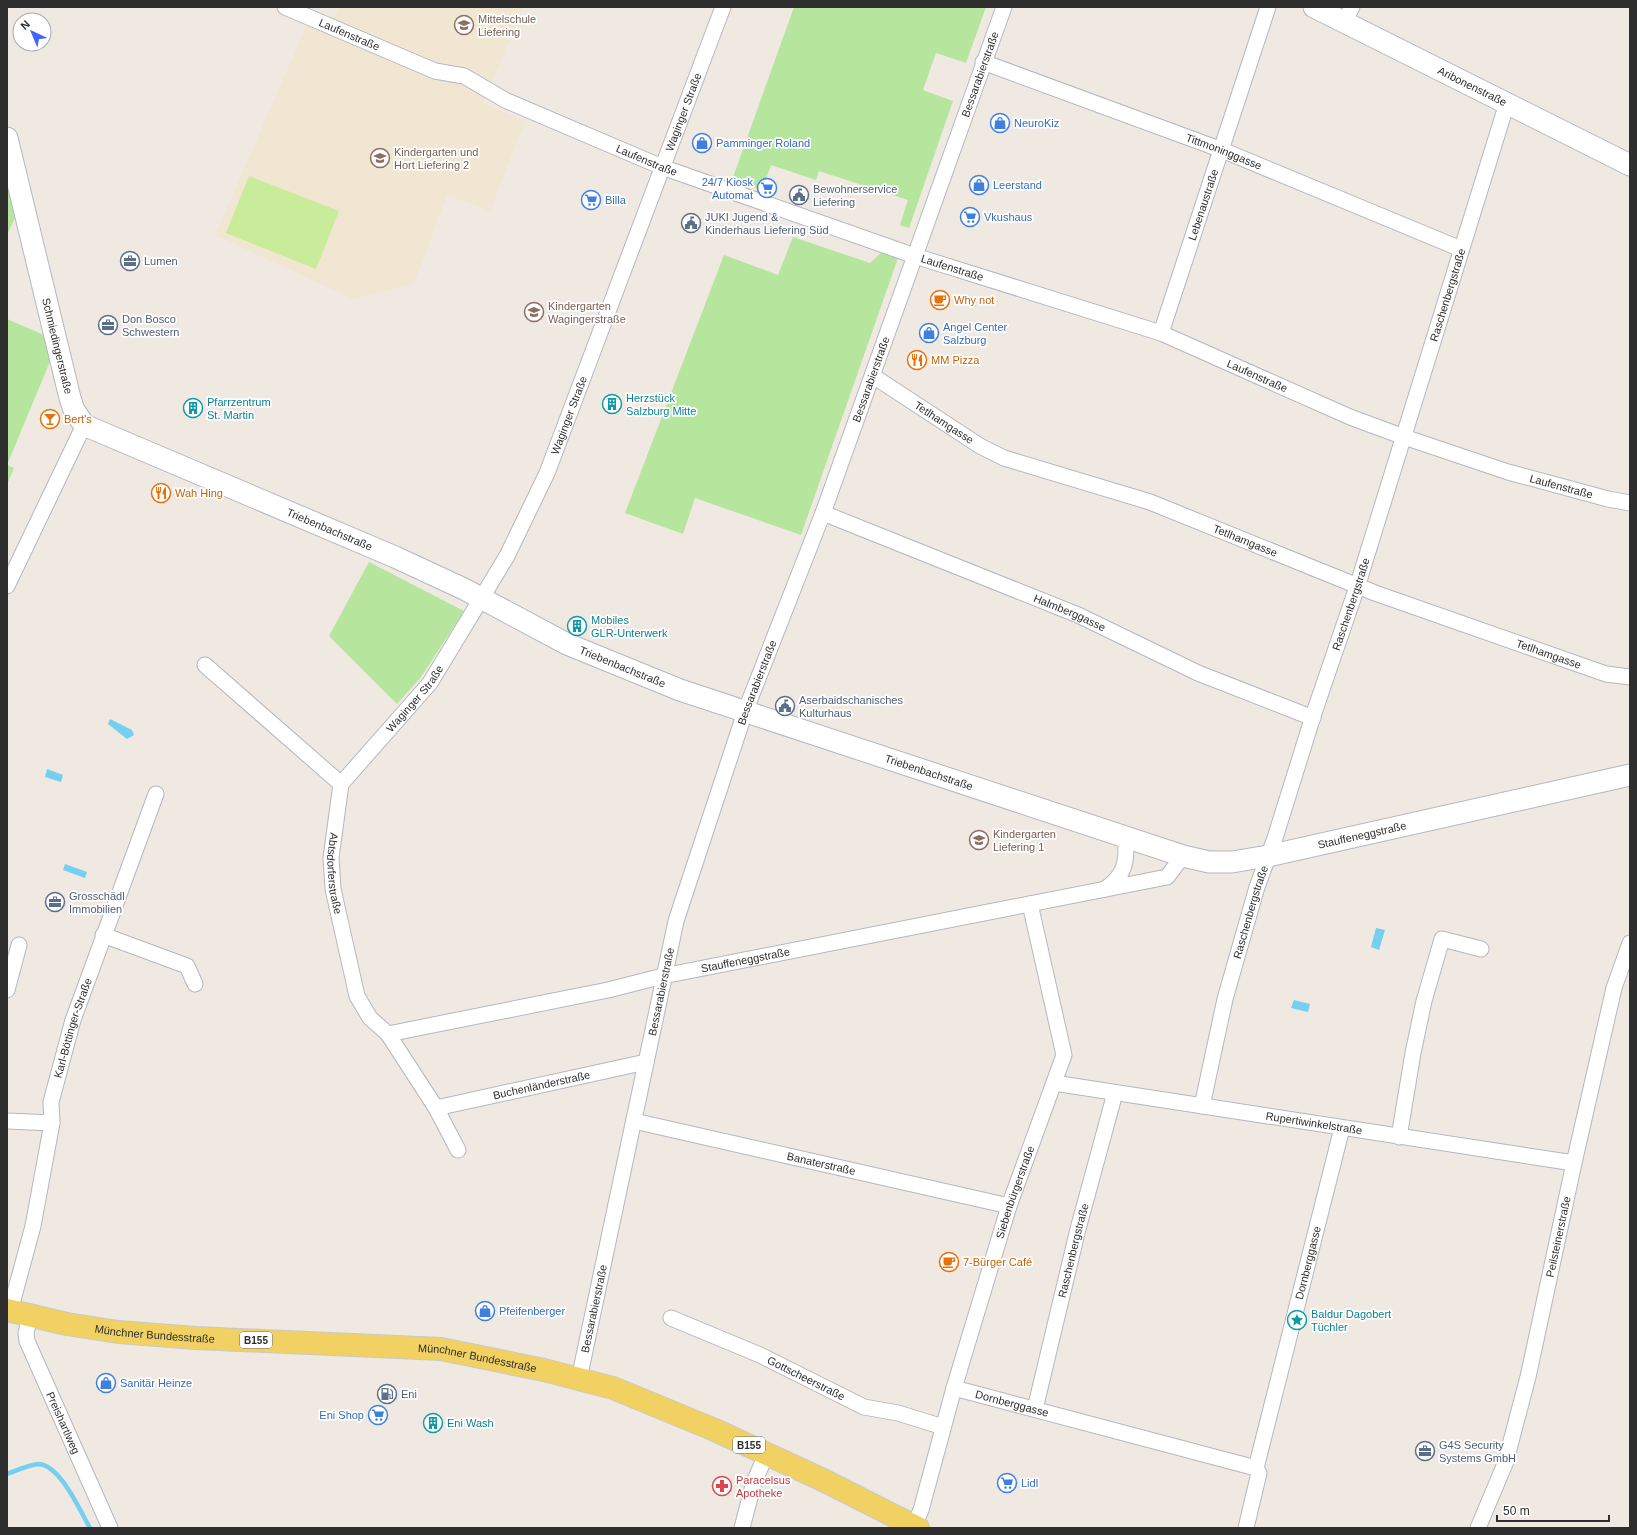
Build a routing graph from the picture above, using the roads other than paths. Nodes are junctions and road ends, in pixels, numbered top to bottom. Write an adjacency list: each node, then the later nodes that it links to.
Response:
1 (285, 7): 12 (street, Laufenstraße)
2 (723, 7): 12 (street, Waginger Straße)
3 (1004, 7): 7 (street, Bessarabierstraße)
4 (1268, 7): 10 (street, Lebenaustraße)
5 (1314, 7): 6 (street, Aribonenstraße)
6 (1348, 15): 8 (street, Aribonenstraße)
7 (983, 62): 10 (street, Tittmoninggasse); 14 (street, Bessarabierstraße)
8 (1507, 103): 11 (street, Aribonenstraße); 13 (street, Raschenbergstraße)
9 (7, 138): 17 (street, Schmiedingerstraße)
10 (1222, 150): 13 (street, Tittmoninggasse); 15 (street, Lebenaustraße)
11 (1630, 165)
12 (662, 167): 14 (street, Laufenstraße); 23 (street, Waginger Straße)
13 (1461, 249): 18 (street, Raschenbergstraße)
14 (915, 256): 15 (street, Laufenstraße); 16 (street, Bessarabierstraße)
15 (1161, 333): 18 (street, Laufenstraße)
16 (873, 376): 20 (street, Bessarabierstraße); 22 (street, Tetlhamgasse)
17 (84, 425): 21 (street); 23 (street, Triebenbachstraße)
18 (1404, 437): 19 (street, Laufenstraße); 22 (street, Raschenbergstraße)
19 (1630, 503)
20 (823, 513): 26 (street, Bessarabierstraße); 27 (street, Halmberggasse)
21 (7, 586)
22 (1357, 586): 25 (street, Tetlhamgasse); 27 (street, Raschenbergstraße)
23 (481, 599): 26 (street, Triebenbachstraße); 29 (street, Waginger Straße)
24 (205, 665): 29 (street)
25 (1630, 677)
26 (745, 712): 31 (street, Triebenbachstraße); 40 (street, Bessarabierstraße)
27 (1313, 718): 33 (street, Raschenbergstraße)
28 (1630, 775): 33 (street, Stauffeneggstraße)
29 (341, 784): 43 (street, Abtsdorferstraße)
30 (156, 794): 36 (street, Karl-Böttinger-Straße)
31 (1125, 837): 32 (street, Triebenbachstraße); 34 (street, Stauffeneggstraße)
32 (1183, 856): 33 (street, Stauffeneggstraße); 34 (street, Stauffeneggstraße)
33 (1268, 856): 47 (street, Raschenbergstraße)
34 (1104, 889): 35 (street, Stauffeneggstraße)
35 (1030, 904): 40 (street, Stauffeneggstraße); 45 (street, Siebenbürgerstraße)
36 (103, 935): 41 (street); 51 (street, Karl-Böttinger-Straße)
37 (1630, 943): 55 (street, Peilsteinerstraße)
38 (19, 945): 42 (street)
39 (1481, 949): 53 (street)
40 (663, 976): 43 (street, Stauffeneggstraße); 44 (street, Bessarabierstraße)
41 (195, 984)
42 (7, 990)
43 (388, 1034): 48 (street)
44 (646, 1062): 48 (street, Buchenländerstraße); 50 (street, Bessarabierstraße)
45 (1054, 1083): 46 (street, Rupertiwinkelstraße); 56 (street, Siebenbürgerstraße)
46 (1115, 1093): 47 (street, Rupertiwinkelstraße); 61 (street, Raschenbergstraße)
47 (1202, 1106): 52 (street, Rupertiwinkelstraße)
48 (436, 1108): 54 (street)
49 (7, 1121): 51 (street)
50 (634, 1121): 56 (street, Banaterstraße); 59 (street, Bessarabierstraße)
51 (52, 1123): 57 (street, Karl-Böttinger-Straße)
52 (1342, 1128): 53 (street, Rupertiwinkelstraße); 64 (street, Dornberggasse)
53 (1399, 1137): 55 (street, Rupertiwinkelstraße)
54 (458, 1150)
55 (1574, 1163): 69 (street, Peilsteinerstraße)
56 (1009, 1206): 60 (street, Siebenbürgerstraße)
57 (16, 1312): 59 (main road, Münchner Bundesstraße / B155); 66 (street, Preishartlweg)
58 (671, 1318): 62 (street, Gottscheerstraße)
59 (579, 1379): 63 (main road, Münchner Bundesstraße / B155)
60 (954, 1388): 61 (street, Dornberggasse); 62 (street, Siebenbürgerstraße)
61 (1035, 1409): 64 (street, Dornberggasse)
62 (943, 1427): 65 (street, Siebenbürgerstraße)
63 (767, 1453): 65 (main road, Münchner Bundesstraße / B155); 67 (street)
64 (1256, 1468): 68 (street, Dornberggasse)
65 (916, 1527)
66 (110, 1528)
67 (742, 1528)
68 (1246, 1528)
69 (1478, 1528)

